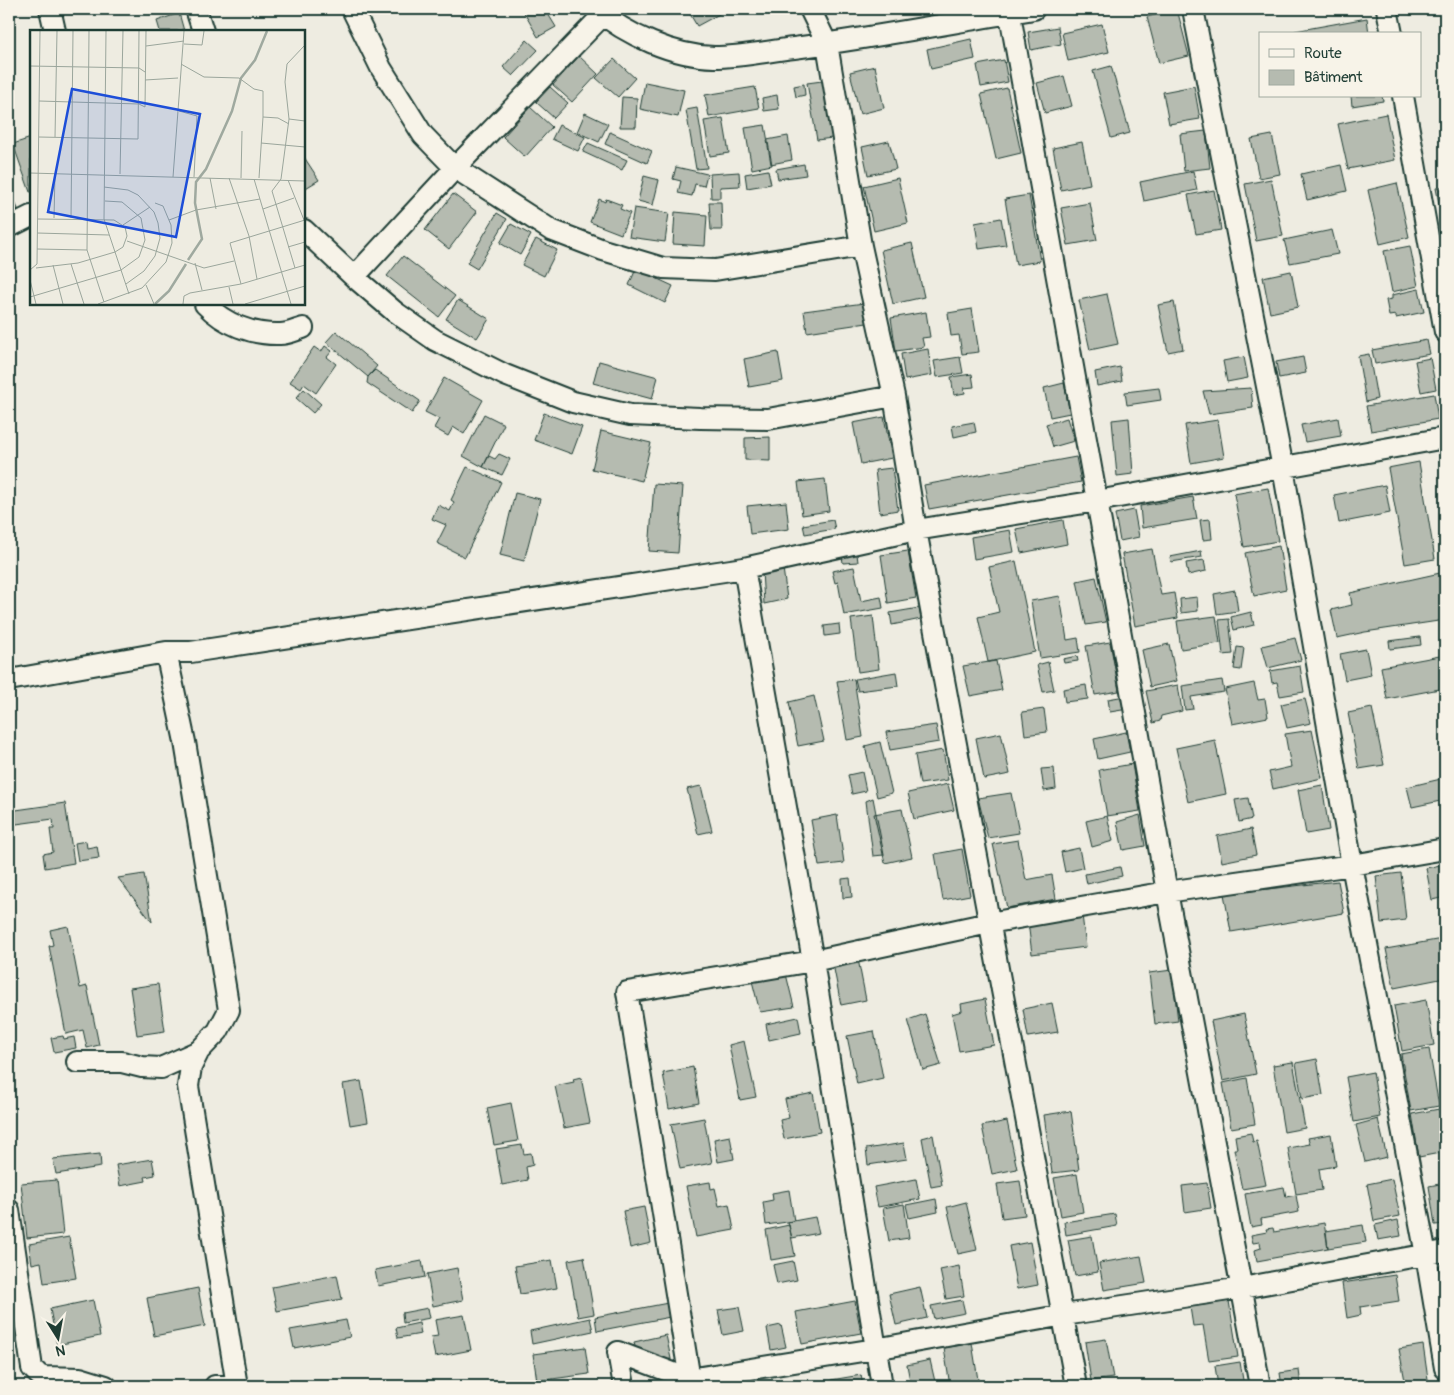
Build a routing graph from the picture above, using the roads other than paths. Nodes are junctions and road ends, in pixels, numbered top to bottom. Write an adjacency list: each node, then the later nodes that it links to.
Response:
1 (50, 9): 10 (street)
2 (196, 9): 11 (street)
3 (352, 9): 15 (street)
4 (810, 9): 13 (street)
5 (1034, 9): 8 (street)
6 (1193, 9): 26 (street)
7 (1387, 9): 12 (street)
8 (1009, 11): 13 (street); 27 (street)
9 (600, 12): 13 (street); 15 (street)
10 (55, 30)
11 (203, 30)
12 (1392, 32)
13 (827, 44): 19 (street)
14 (1403, 98): 23 (street)
15 (455, 168): 19 (street); 20 (street)
16 (30, 217): 17 (street)
17 (9, 228)
18 (305, 231): 20 (street)
19 (861, 246): 24 (street)
20 (354, 277): 24 (street)
21 (206, 305): 22 (street)
22 (303, 328)
23 (1445, 332)
24 (894, 396): 28 (street)
25 (1445, 438): 26 (street)
26 (1283, 468): 27 (street); 33 (street)
27 (1097, 501): 28 (street); 34 (street)
28 (916, 530): 29 (street); 35 (street)
29 (744, 568): 30 (street); 36 (street)
30 (166, 652): 31 (street); 37 (street)
31 (9, 680)
32 (1445, 849): 33 (street)
33 (1352, 865): 34 (street); 40 (street)
34 (1167, 892): 35 (street); 41 (street)
35 (989, 923): 36 (street); 42 (street)
36 (813, 961): 43 (street); 45 (street)
37 (199, 1051): 38 (street); 46 (street)
38 (77, 1062)
39 (9, 1210): 47 (street)
40 (1436, 1253): 41 (street); 44 (street)
41 (1242, 1288): 42 (street); 52 (street)
42 (1064, 1315): 43 (street); 51 (street)
43 (875, 1349): 45 (street); 50 (street)
44 (1445, 1368)
45 (690, 1383): 49 (street)
46 (237, 1385): 48 (street)
47 (106, 1386)
48 (216, 1386)
49 (624, 1386)
50 (882, 1386)
51 (1076, 1386)
52 (1260, 1386)

